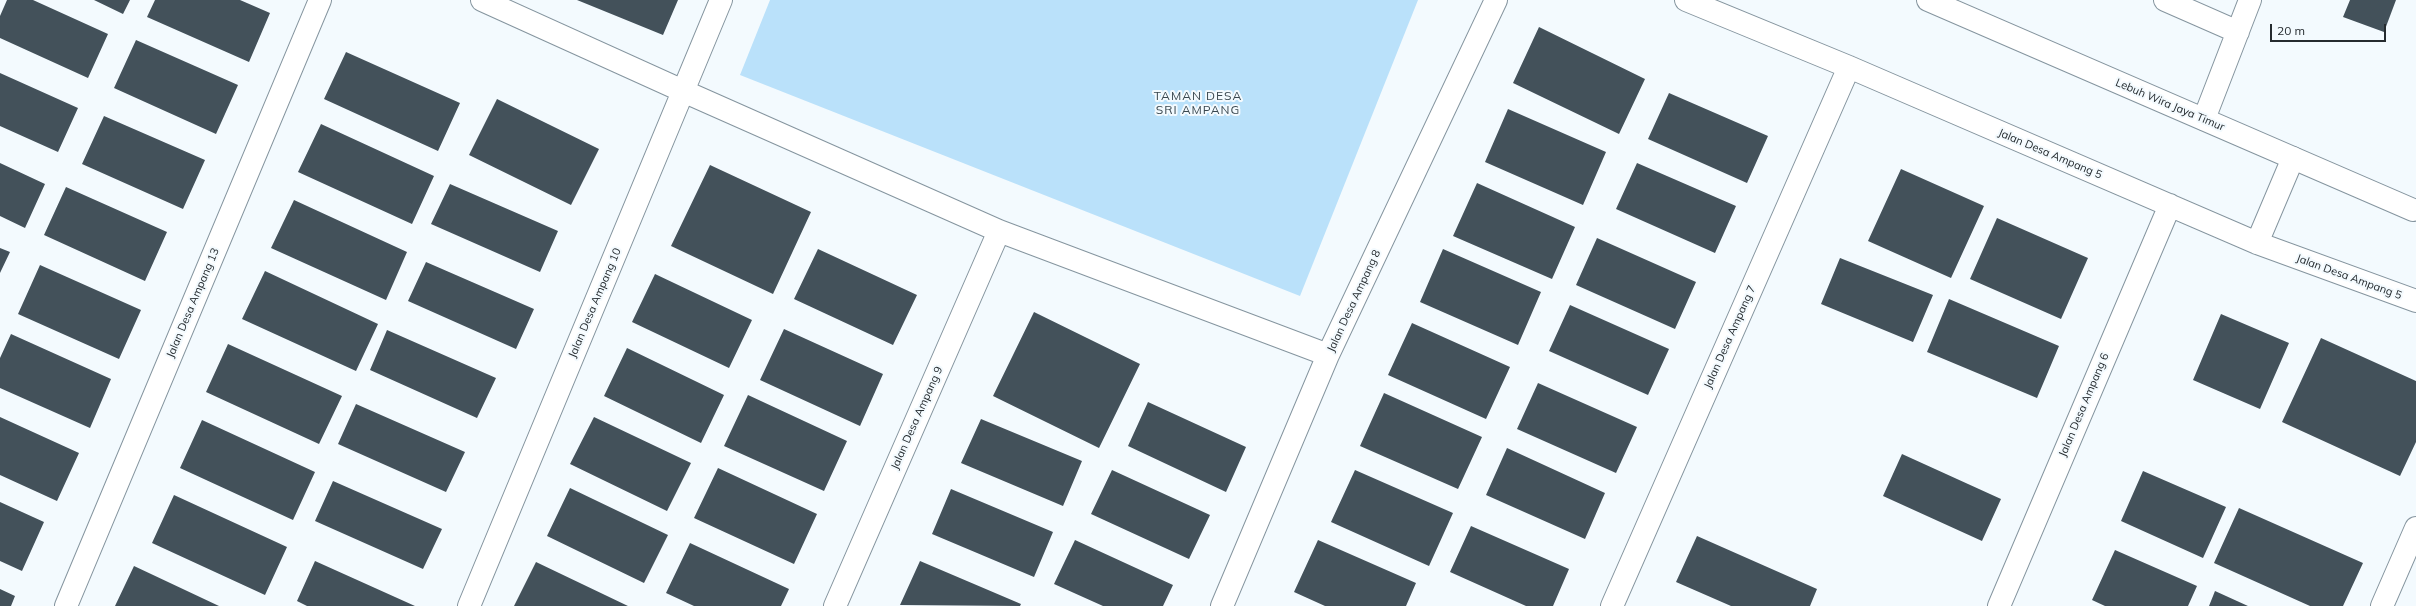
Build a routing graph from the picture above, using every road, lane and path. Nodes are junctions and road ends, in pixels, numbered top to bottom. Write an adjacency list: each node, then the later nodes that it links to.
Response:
1 (320, 0): 21 (street, Jalan Desa Ampang 13)
2 (482, 0): 11 (street)
3 (721, 0): 11 (street, Jalan Desa Ampang 10)
4 (1496, 0): 19 (street, Jalan Desa Ampang 8)
5 (1686, 0): 10 (street, Jalan Desa Ampang 5)
6 (1928, 0): 12 (street, Lebuh Wira Jaya Timur)
7 (2165, 0): 9 (street)
8 (2250, 0): 9 (street)
9 (2238, 32): 12 (street)
10 (1848, 67): 14 (street, Jalan Desa Ampang 5); 25 (street, Jalan Desa Ampang 7)
11 (683, 92): 16 (street); 22 (street, Jalan Desa Ampang 10)
12 (2204, 119): 13 (street, Lebuh Wira Jaya Timur)
13 (2293, 158): 15 (street, Lebuh Wira Jaya Timur); 17 (street)
14 (2170, 205): 17 (street, Jalan Desa Ampang 5); 26 (street, Jalan Desa Ampang 6)
15 (2413, 210)
16 (999, 231): 19 (street); 23 (street, Jalan Desa Ampang 9)
17 (2257, 243): 18 (street, Jalan Desa Ampang 5)
18 (2416, 302)
19 (1328, 355): 24 (street, Jalan Desa Ampang 8)
20 (2416, 528): 27 (street)
21 (66, 606)
22 (469, 606)
23 (835, 606)
24 (1222, 606)
25 (1612, 606)
26 (1999, 606)
27 (2382, 606)

